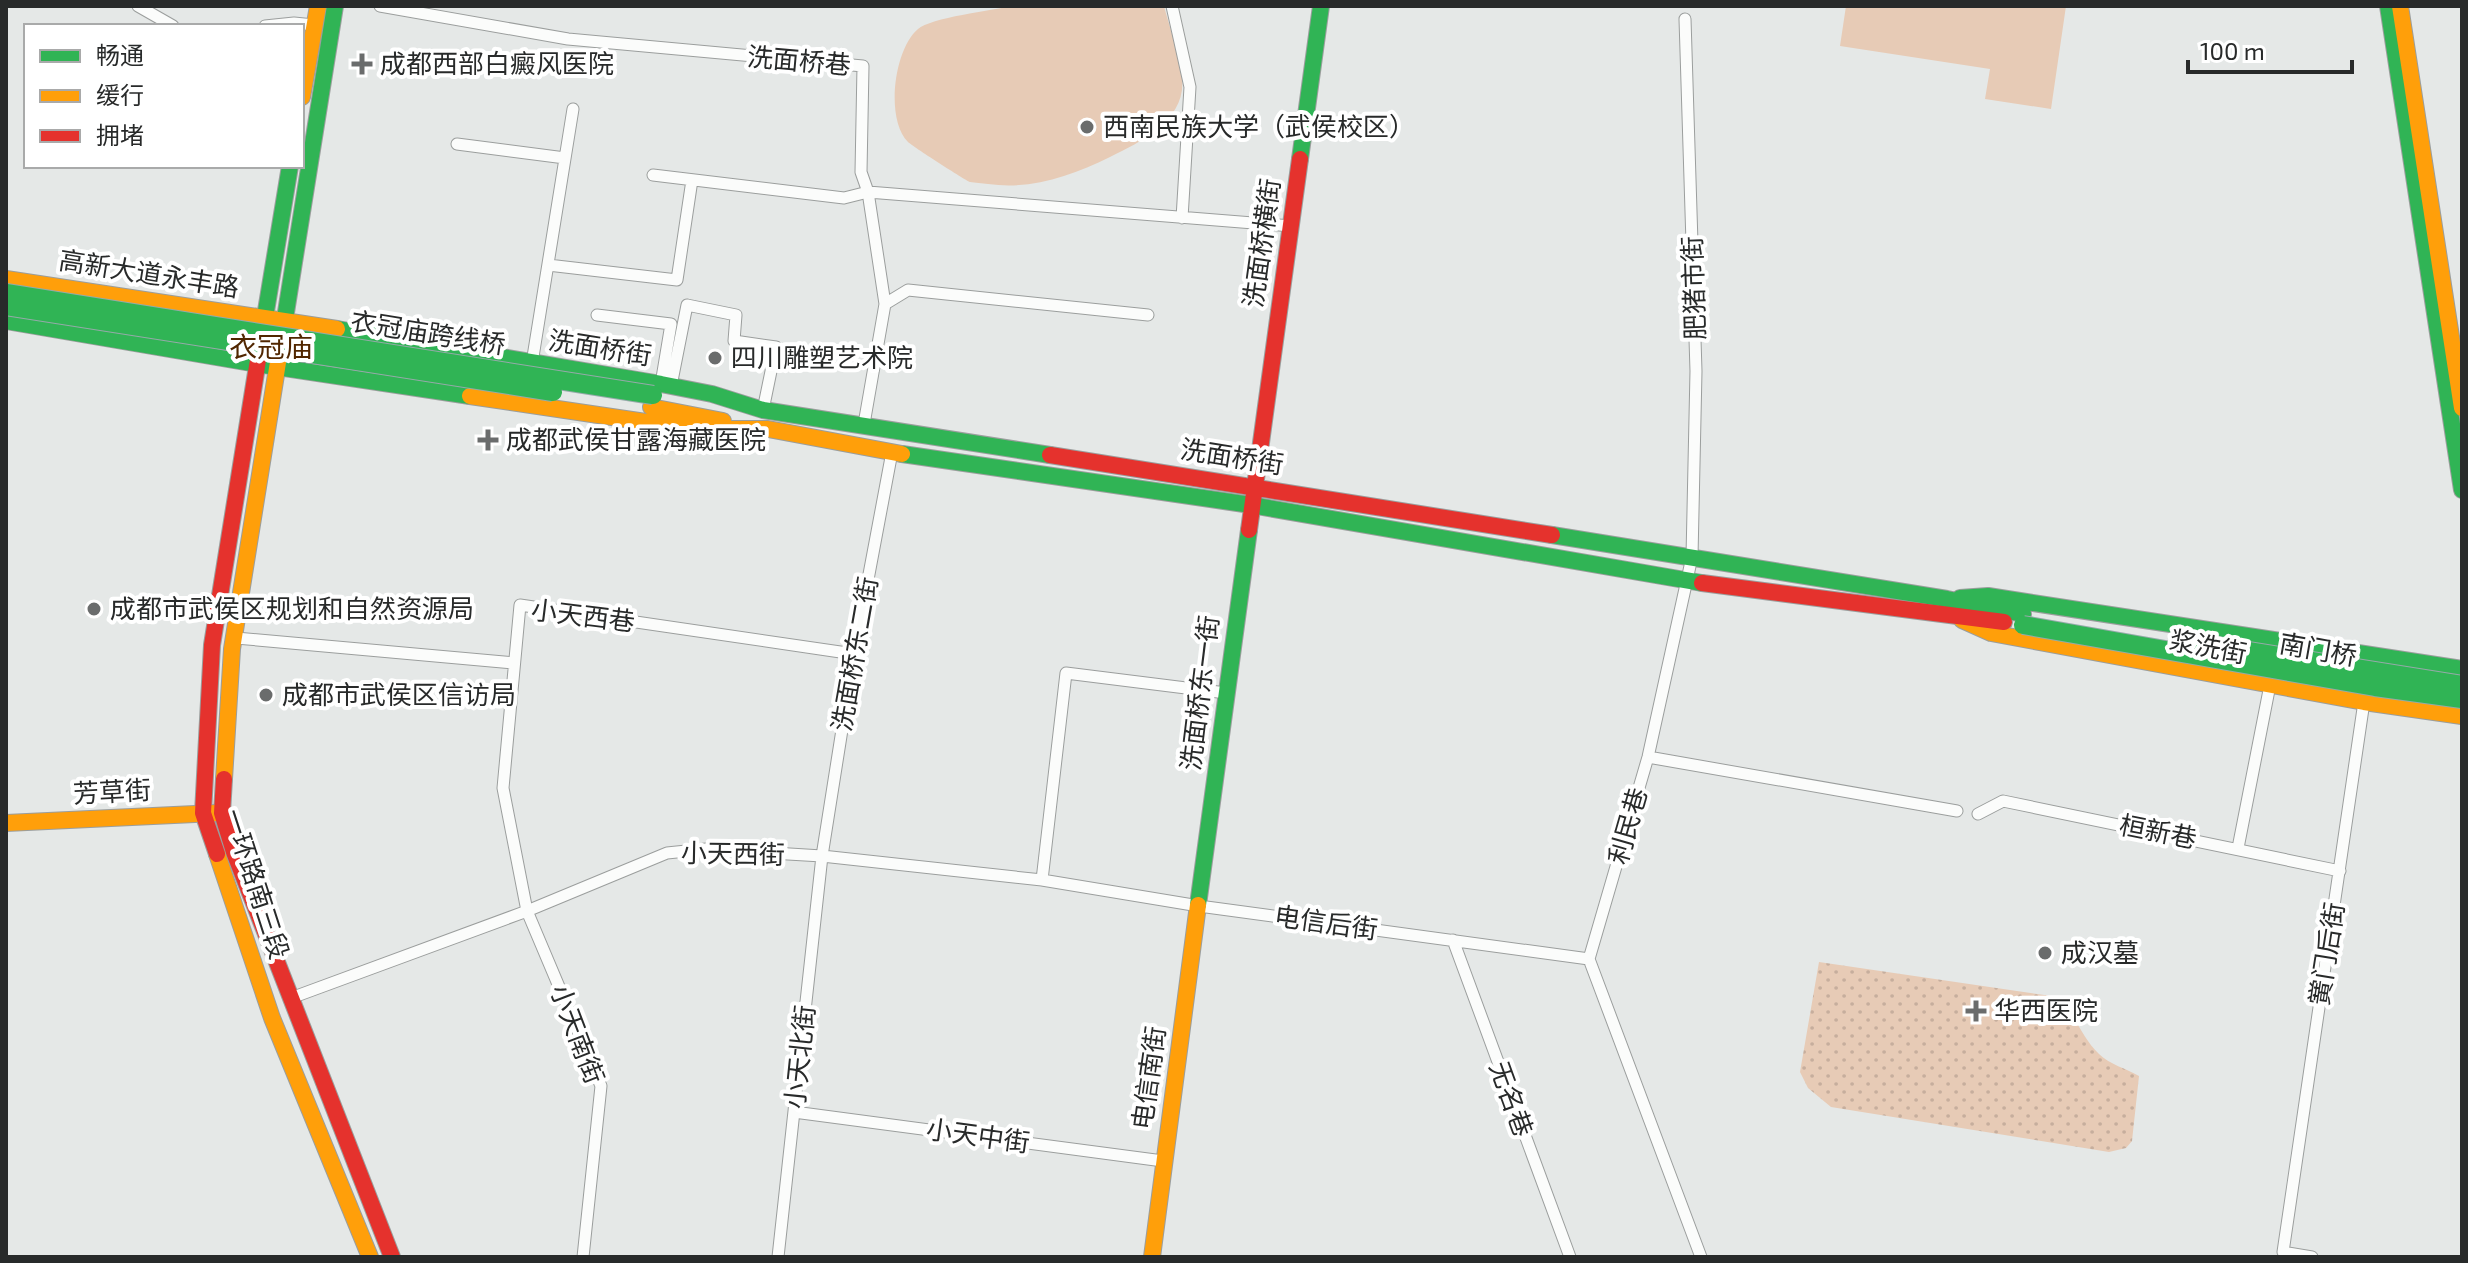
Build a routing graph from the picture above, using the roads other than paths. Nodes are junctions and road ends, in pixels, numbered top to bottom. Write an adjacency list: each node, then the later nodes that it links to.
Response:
1 (138, 6): 10 (street)
2 (335, 6): 31 (main road, 一环路南三段)
3 (380, 6): 19 (street, 洗面桥巷)
4 (1172, 6): 20 (street)
5 (1321, 6): 21 (main road, 洗面桥横街)
6 (2388, 6): 41 (main road)
7 (2400, 6): 36 (main road)
8 (316, 15): 11 (street); 12 (main road)
9 (1685, 19): 43 (street, 肥猪市街)
10 (170, 24)
11 (284, 24)
12 (304, 85)
13 (573, 109): 15 (street)
14 (457, 144): 15 (street)
15 (565, 158): 22 (street)
16 (290, 168): 29 (main road, 一环路南三段)
17 (653, 175): 18 (street)
18 (692, 180): 19 (street); 22 (street)
19 (868, 192): 20 (street); 25 (street)
20 (1182, 218): 21 (street)
21 (1291, 226): 42 (main road, 洗面桥横街)
22 (548, 265): 32 (street)
23 (6, 279): 29 (main road, 高新大道永丰路)
24 (6, 293): 35 (main road, 衣冠庙跨线桥, bridge)
25 (885, 304): 28 (street); 38 (street)
26 (6, 306): 35 (main road, 衣冠庙跨线桥, bridge)
27 (597, 315): 35 (street)
28 (1148, 315)
29 (265, 317): 31 (main road, 高新大道永丰路); 33 (main road, 一环路南三段)
30 (6, 321): 33 (main road)
31 (284, 322): 32 (main road, 洗面桥街); 34 (main road, 一环路南三段)
32 (532, 363): 35 (main road, 洗面桥街)
33 (257, 364): 34 (main road); 58 (main road, 一环路南三段)
34 (277, 367): 39 (main road, 洗面桥街); 58 (main road, 一环路南三段)
35 (659, 393): 37 (main road, 洗面桥街); 37 (street); 39 (main road, 洗面桥街)
36 (2462, 408)
37 (763, 410): 38 (main road, 洗面桥街)
38 (864, 424): 42 (main road, 洗面桥街)
39 (768, 429): 40 (main road, 洗面桥街)
40 (892, 452): 42 (main road, 洗面桥街); 48 (street, 洗面桥东二街)
41 (2462, 490)
42 (1253, 496): 43 (main road, 洗面桥街); 44 (main road, 洗面桥街); 53 (main road, 洗面桥东一街)
43 (1692, 557): 44 (street, 利民巷); 45 (main road, 浆洗街)
44 (1688, 581): 45 (main road, 浆洗街); 56 (street, 利民巷)
45 (1948, 607): 46 (main road, 浆洗街); 49 (main road, 浆洗街); 52 (main road, 浆洗街)
46 (2023, 620): 51 (main road, 南门桥, bridge); 55 (main road, 南门桥, bridge)
47 (236, 638): 50 (street)
48 (854, 654): 50 (street, 小天西巷); 62 (street, 洗面桥东二街)
49 (2372, 656): 51 (main road, 浆洗街); 54 (street, 黉门后街)
50 (514, 663): 66 (street, 小天西巷)
51 (2462, 671): 55 (main road)
52 (2270, 685): 54 (main road, 浆洗街); 61 (street)
53 (1226, 693): 64 (street); 65 (main road, 洗面桥东一街)
54 (2364, 702): 55 (main road, 浆洗街); 63 (street, 黉门后街)
55 (2459, 710)
56 (1648, 757): 57 (street); 68 (street, 利民巷)
57 (1957, 811)
58 (212, 813): 60 (main road, 芳草街); 69 (main road, 一环路南三段); 73 (main road, 一环路南三段)
59 (1978, 814): 61 (street, 桓新巷)
60 (6, 823)
61 (2238, 848): 63 (street, 桓新巷)
62 (822, 856): 64 (street, 小天西街); 66 (street, 小天西街); 70 (street, 小天北街)
63 (2340, 871): 72 (street, 黉门后街)
64 (1042, 880): 65 (street, 小天西街)
65 (1199, 906): 67 (street, 电信后街); 71 (main road, 电信南街)
66 (527, 911): 69 (street, 小天西街); 75 (street, 小天南街)
67 (1453, 940): 68 (street); 78 (street, 无名巷)
68 (1589, 959): 79 (street)
69 (291, 998): 74 (main road, 一环路南三段)
70 (794, 1112): 71 (street, 小天中街); 76 (street, 小天北街)
71 (1163, 1161): 77 (main road, 电信南街)
72 (2279, 1255): 80 (street)
73 (370, 1257)
74 (392, 1257)
75 (583, 1257)
76 (778, 1257)
77 (1152, 1257)
78 (1570, 1257)
79 (1701, 1257)
80 (2312, 1257)

